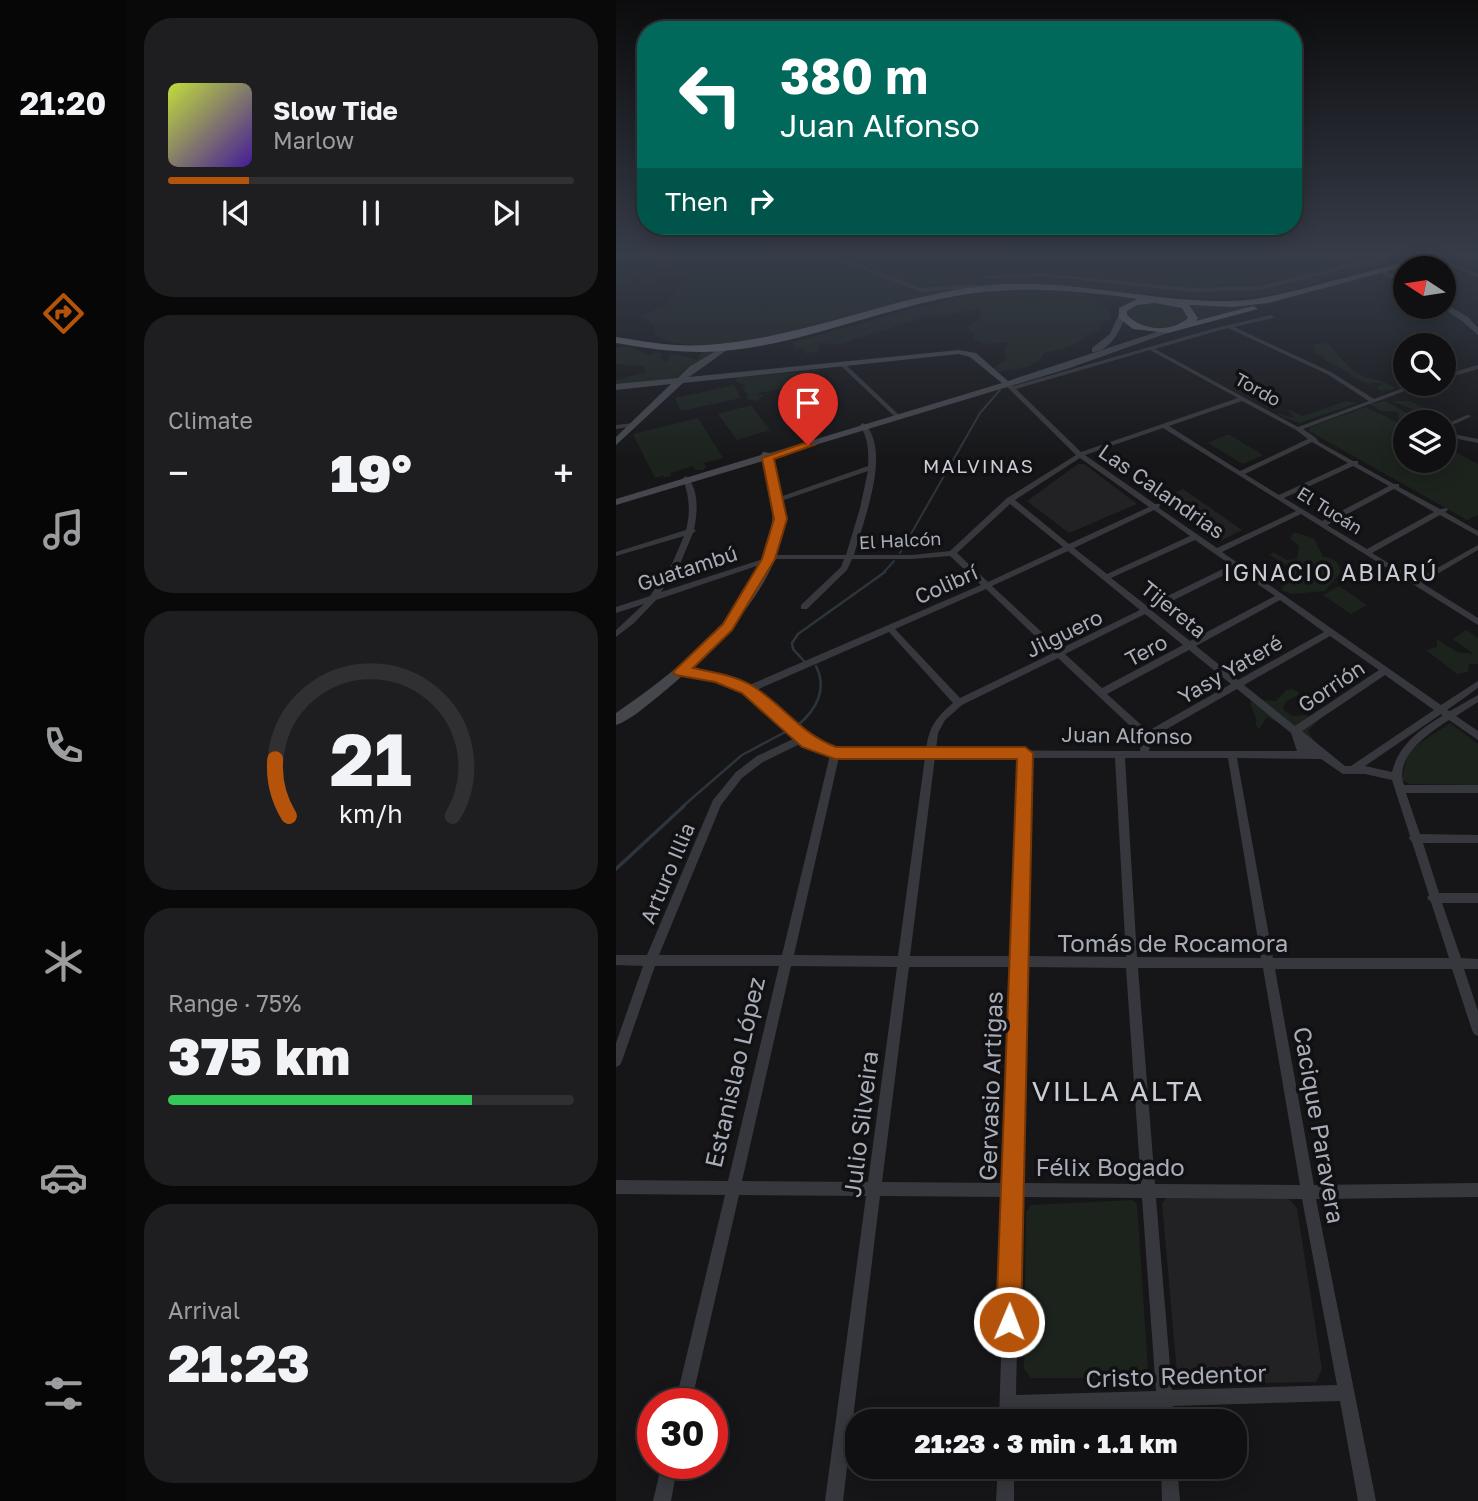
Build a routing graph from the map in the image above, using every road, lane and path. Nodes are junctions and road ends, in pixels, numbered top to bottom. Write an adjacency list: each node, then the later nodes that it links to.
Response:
1 (847, 322): 12 (highway)
2 (1119, 322): 20 (main road)
3 (1127, 322): 9 (highway)
4 (1191, 322): 9 (highway)
5 (1210, 322): 7 (highway)
6 (1251, 322): 8 (street)
7 (1203, 324): 9 (highway); 10 (street)
8 (1230, 327): 10 (street); 24 (street)
9 (1177, 328): 20 (main road)
10 (1214, 330): 13 (street)
11 (616, 340): 14 (highway)
12 (724, 348): 14 (highway); 17 (main road)
13 (1150, 348): 20 (street); 23 (street, Tordo)
14 (690, 349): 17 (main road)
15 (842, 364): 19 (main road); 20 (main road); 25 (street)
16 (1478, 367): 18 (street)
17 (692, 369): 19 (main road)
18 (1456, 373)
19 (678, 381): 21 (main road); 28 (main road)
20 (1008, 384): 25 (main road); 29 (main road); 37 (street, Las Calandrias)
21 (616, 387)
22 (1393, 394): 24 (street)
23 (1242, 399): 30 (street, El Halcón); 32 (street, Tordo)
24 (1373, 401): 32 (street)
25 (896, 415): 29 (main road)
26 (1469, 416): 27 (street)
27 (1456, 423)
28 (633, 425): 31 (street); 36 (main road)
29 (864, 426): 38 (main road); 40 (street)
30 (1164, 426): 37 (street, El Halcón); 41 (street, El Tucán)
31 (616, 427)
32 (1298, 429): 34 (street, Tordo)
33 (1456, 437): 35 (street)
34 (1314, 439): 39 (street, Tordo); 41 (street)
35 (1478, 441)
36 (616, 442)
37 (1080, 455): 47 (street, El Halcón); 48 (street, Las Calandrias)
38 (767, 456): 42 (main road); 45 (main road)
39 (1355, 462): 43 (street, Tordo); 44 (street)
40 (873, 467): 45 (street); 62 (street)
41 (1241, 472): 44 (street, El Tucán)
42 (687, 480): 46 (main road); 53 (street)
43 (1397, 486): 50 (street, Tordo); 51 (street)
44 (1280, 497): 49 (street, El Tucán)
45 (778, 499): 63 (main road)
46 (616, 500)
47 (1010, 500): 56 (street, Tijereta); 60 (street, El Halcón)
48 (1157, 506): 55 (street, Las Calandrias); 56 (street, Colibrí)
49 (1302, 511): 51 (street, El Tucán); 58 (street)
50 (1442, 511): 52 (street, Tordo); 54 (street, Tordo); 59 (street)
51 (1323, 524): 59 (street, El Tucán)
52 (1478, 528)
53 (692, 531): 61 (street); 69 (street)
54 (1478, 534)
55 (1197, 536): 58 (street, Las Calandrias); 65 (street)
56 (1071, 547): 65 (street, Tijereta); 67 (street, Colibrí)
57 (1478, 547): 66 (street)
58 (1217, 551): 64 (street, Las Calandrias)
59 (1367, 552): 66 (street, El Tucán)
60 (953, 553): 62 (street, El Halcón); 67 (street)
61 (616, 554)
62 (849, 558): 63 (street, El Halcón); 70 (street)
63 (768, 559): 69 (street, Guatambú); 80 (main road)
64 (1237, 565): 68 (street, Las Calandrias); 72 (street, Jilguero)
65 (1107, 577): 72 (street, Tijereta)
66 (1416, 583): 73 (street, El Tucán)
67 (988, 585): 74 (street, Colibrí); 78 (street)
68 (1280, 597): 75 (street, Las Calandrias); 77 (street, Tero)
69 (650, 599): 71 (street, Guatambú); 76 (street)
70 (804, 607)
71 (616, 610)
72 (1148, 610): 77 (street, Tijereta); 78 (street, Jilguero)
73 (1476, 618)
74 (890, 628): 83 (street, Colibrí); 86 (street)
75 (1330, 632): 79 (street, Las Calandrias); 81 (street, Yasy Yateré)
76 (616, 634)
77 (1191, 646): 81 (street, Tijereta); 84 (street, Tero)
78 (1059, 654): 84 (street); 86 (street, Jilguero)
79 (1386, 670): 87 (street, Las Calandrias); 91 (street, Gorrión)
80 (681, 672): 83 (street, Juan Alfonso); 89 (main road)
81 (1239, 684): 91 (street, Tijereta); 92 (street, Yasy Yateré)
82 (1478, 684): 87 (street)
83 (747, 690): 90 (street, Juan Alfonso)
84 (1101, 693): 92 (street)
85 (1478, 698): 88 (street)
86 (959, 703): 95 (street, Jilguero)
87 (1442, 709): 88 (street, Las Calandrias); 102 (street)
88 (1451, 716): 93 (street, Las Calandrias); 103 (street)
89 (616, 720)
90 (796, 731): 94 (street, Juan Alfonso); 111 (street, Arturo Illia)
91 (1295, 731): 99 (street); 100 (street, Tijereta)
92 (1147, 736): 98 (street)
93 (1478, 736)
94 (835, 753): 95 (street, Juan Alfonso); 109 (street, Estanislao López)
95 (930, 753): 96 (street, Juan Alfonso); 112 (street, Julio Silveira)
96 (1025, 753): 97 (street, Juan Alfonso); 113 (street, Gervasio Artigas)
97 (1121, 754): 98 (street, Juan Alfonso); 115 (street)
98 (1144, 754): 101 (street, Juan Alfonso)
99 (1303, 754): 100 (street, Juan Alfonso); 101 (street, Juan Alfonso)
100 (1323, 755): 102 (street, Tijereta)
101 (1232, 756): 114 (street, Cacique Paravera)
102 (1351, 772): 103 (street)
103 (1398, 783): 104 (street); 105 (street)
104 (1478, 789)
105 (1414, 838): 106 (street); 107 (street)
106 (1478, 839)
107 (1433, 898): 108 (street); 116 (street)
108 (1478, 898)
109 (785, 959): 111 (street, Tomás de Rocamora); 112 (street, Tomás de Rocamora); 122 (street, Estanislao López)
110 (616, 960): 111 (street, Tomás de Rocamora)
111 (651, 960): 119 (street, Arturo Illia)
112 (904, 962): 113 (street, Tomás de Rocamora); 120 (street, Julio Silveira)
113 (1019, 963): 115 (street, Tomás de Rocamora); 123 (street, Gervasio Artigas)
114 (1269, 963): 115 (street, Tomás de Rocamora); 116 (street, Tomás de Rocamora); 126 (street, Cacique Paravera)
115 (1132, 964): 124 (street)
116 (1455, 964): 117 (street, Tomás de Rocamora); 118 (street)
117 (1478, 964)
118 (1478, 1030)
119 (616, 1061)
120 (874, 1186): 122 (street, Félix Bogado); 123 (street, Félix Bogado); 137 (street, Julio Silveira)
121 (616, 1187): 122 (street, Félix Bogado)
122 (732, 1188): 127 (street, Estanislao López)
123 (1011, 1188): 124 (street, Félix Bogado); 130 (street, Gervasio Artigas)
124 (1148, 1188): 126 (street, Félix Bogado); 129 (street)
125 (1478, 1189): 126 (street, Félix Bogado)
126 (1308, 1192): 128 (street, Cacique Paravera)
127 (688, 1388)
128 (1346, 1393): 129 (street, Cristo Redentor); 140 (street, Cacique Paravera)
129 (1165, 1398): 130 (street, Cristo Redentor); 132 (street)
130 (1007, 1403): 131 (street, Gervasio Artigas)
131 (1007, 1409)
132 (1166, 1409)
133 (667, 1479): 136 (street)
134 (1006, 1479): 138 (street)
135 (1170, 1479): 139 (street)
136 (662, 1501)
137 (834, 1501)
138 (1005, 1501)
139 (1171, 1501)
140 (1367, 1501)

